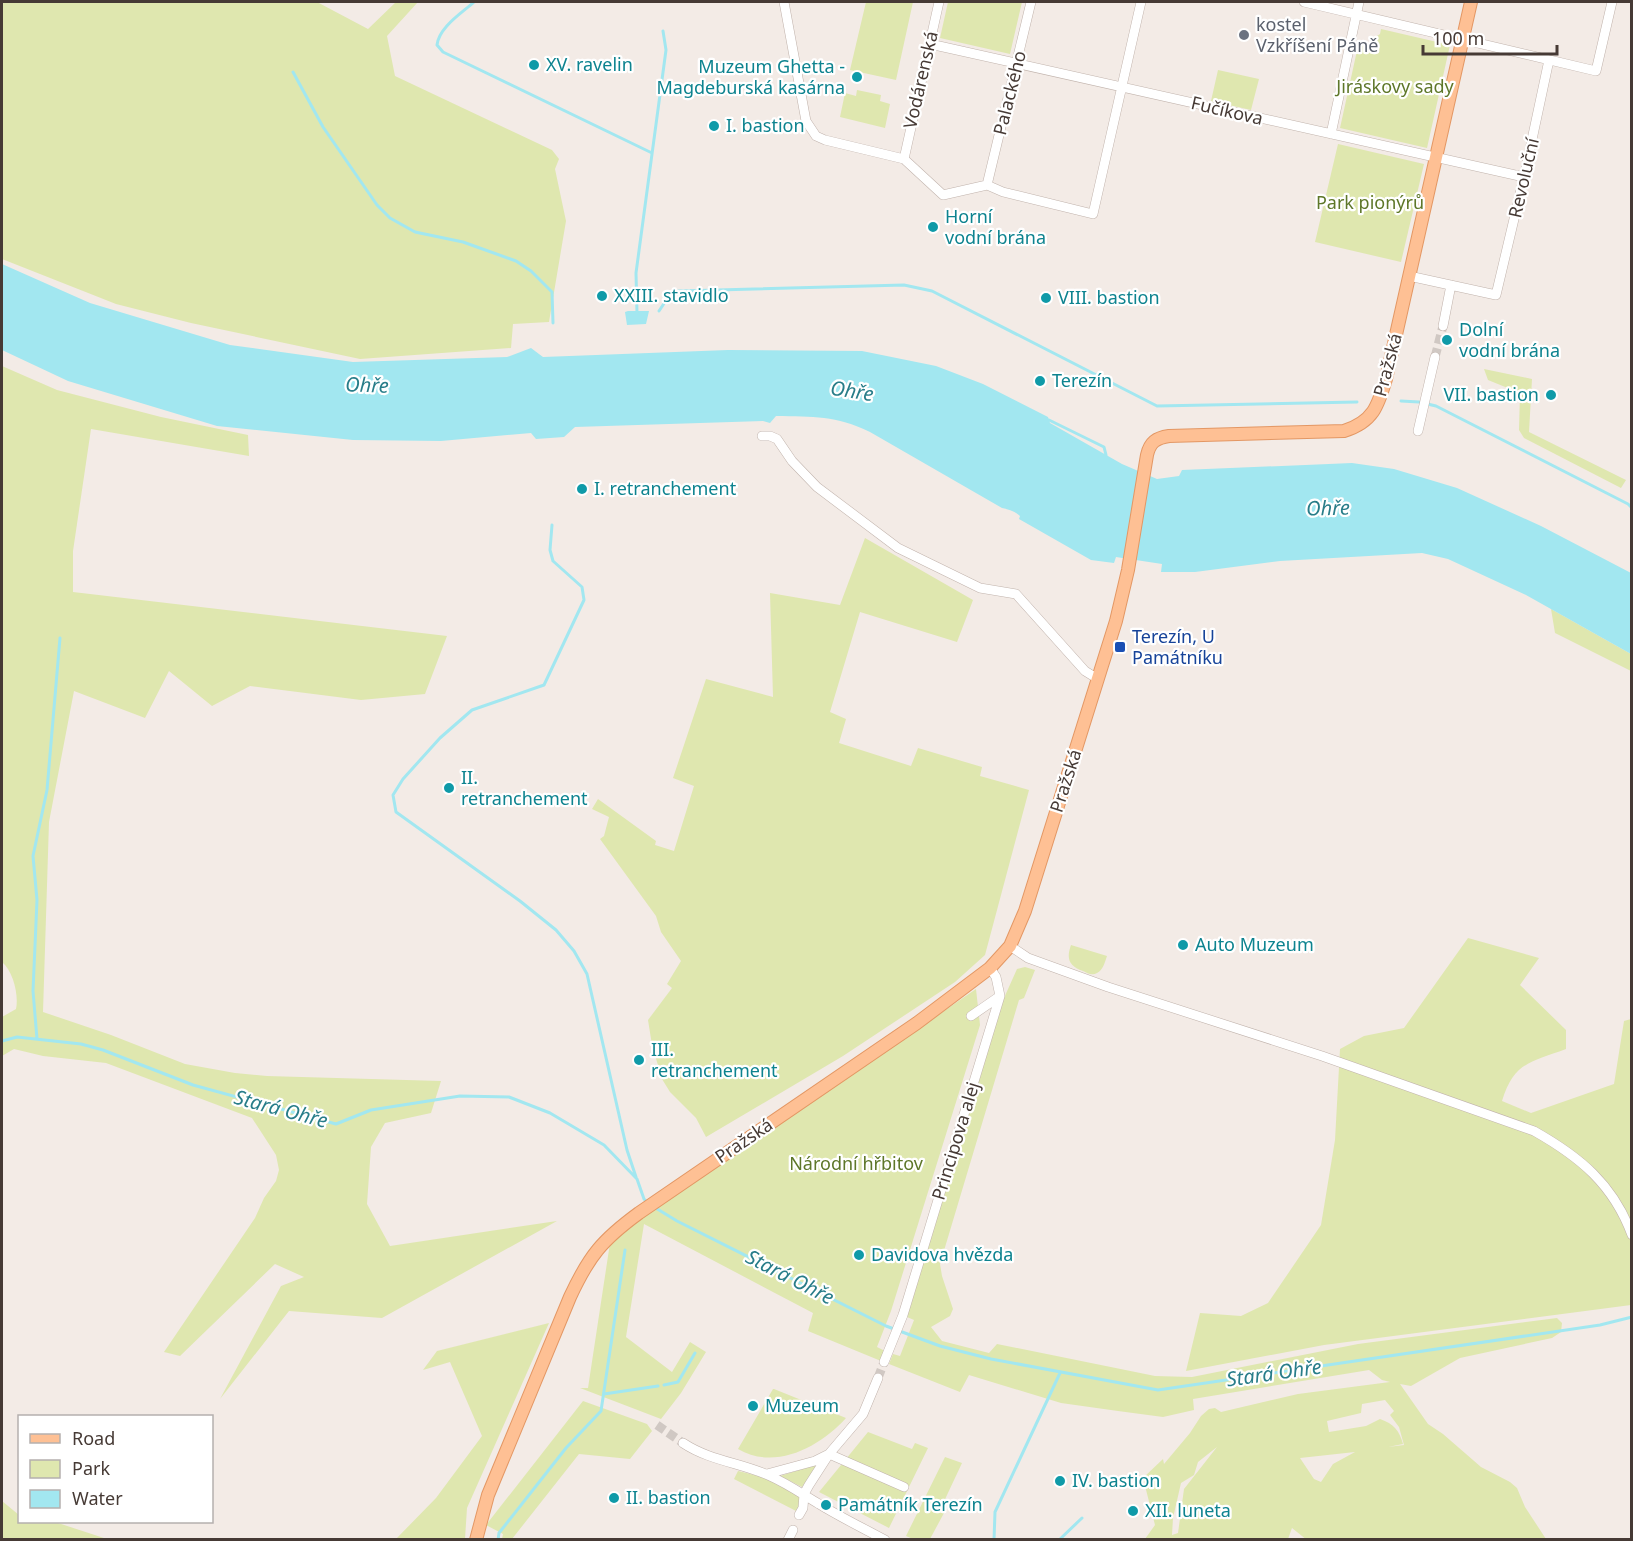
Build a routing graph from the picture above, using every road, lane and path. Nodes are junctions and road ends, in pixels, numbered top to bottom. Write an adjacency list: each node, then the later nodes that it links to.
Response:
1 (784, 2): 17 (street)
2 (939, 2): 11 (street, Vodárenská)
3 (1031, 2): 13 (street, Palackého)
4 (1141, 2): 14 (street)
5 (1304, 2): 9 (street)
6 (1359, 2): 9 (street)
7 (1472, 2): 10 (main road, Pražská)
8 (1612, 2): 12 (street)
9 (1356, 14): 10 (street); 15 (street)
10 (1463, 39): 12 (street); 16 (main road, Pražská)
11 (930, 44): 13 (street, Fučíkova); 17 (street, Vodárenská)
12 (1549, 60): 18 (street, Revoluční)
13 (1017, 64): 14 (street, Fučíkova); 19 (street, Palackého)
14 (1121, 88): 15 (street, Fučíkova); 19 (street)
15 (1331, 134): 16 (street, Fučíkova)
16 (1436, 158): 18 (street, Fučíkova); 20 (main road, Pražská)
17 (904, 159): 19 (street)
18 (1524, 177): 21 (street, Revoluční)
19 (987, 185)
20 (1410, 276): 21 (street); 26 (main road, Pražská)
21 (1451, 285): 22 (street)
22 (1443, 326)
23 (1435, 357): 24 (street)
24 (1418, 431)
25 (762, 436): 26 (street)
26 (1098, 679): 27 (main road, Pražská)
27 (1010, 946): 28 (main road, Pražská); 31 (street)
28 (990, 968): 29 (street); 41 (main road, Pražská)
29 (1000, 996): 30 (street); 32 (street, Principova alej)
30 (971, 1016)
31 (1632, 1235)
32 (884, 1362)
33 (878, 1378): 35 (street)
34 (683, 1443): 36 (street)
35 (829, 1454): 36 (street); 37 (street); 38 (street)
36 (766, 1474): 38 (street)
37 (904, 1487)
38 (804, 1494): 39 (street); 43 (street)
39 (799, 1515)
40 (793, 1530): 42 (street)
41 (476, 1539)
42 (788, 1539)
43 (885, 1539)

